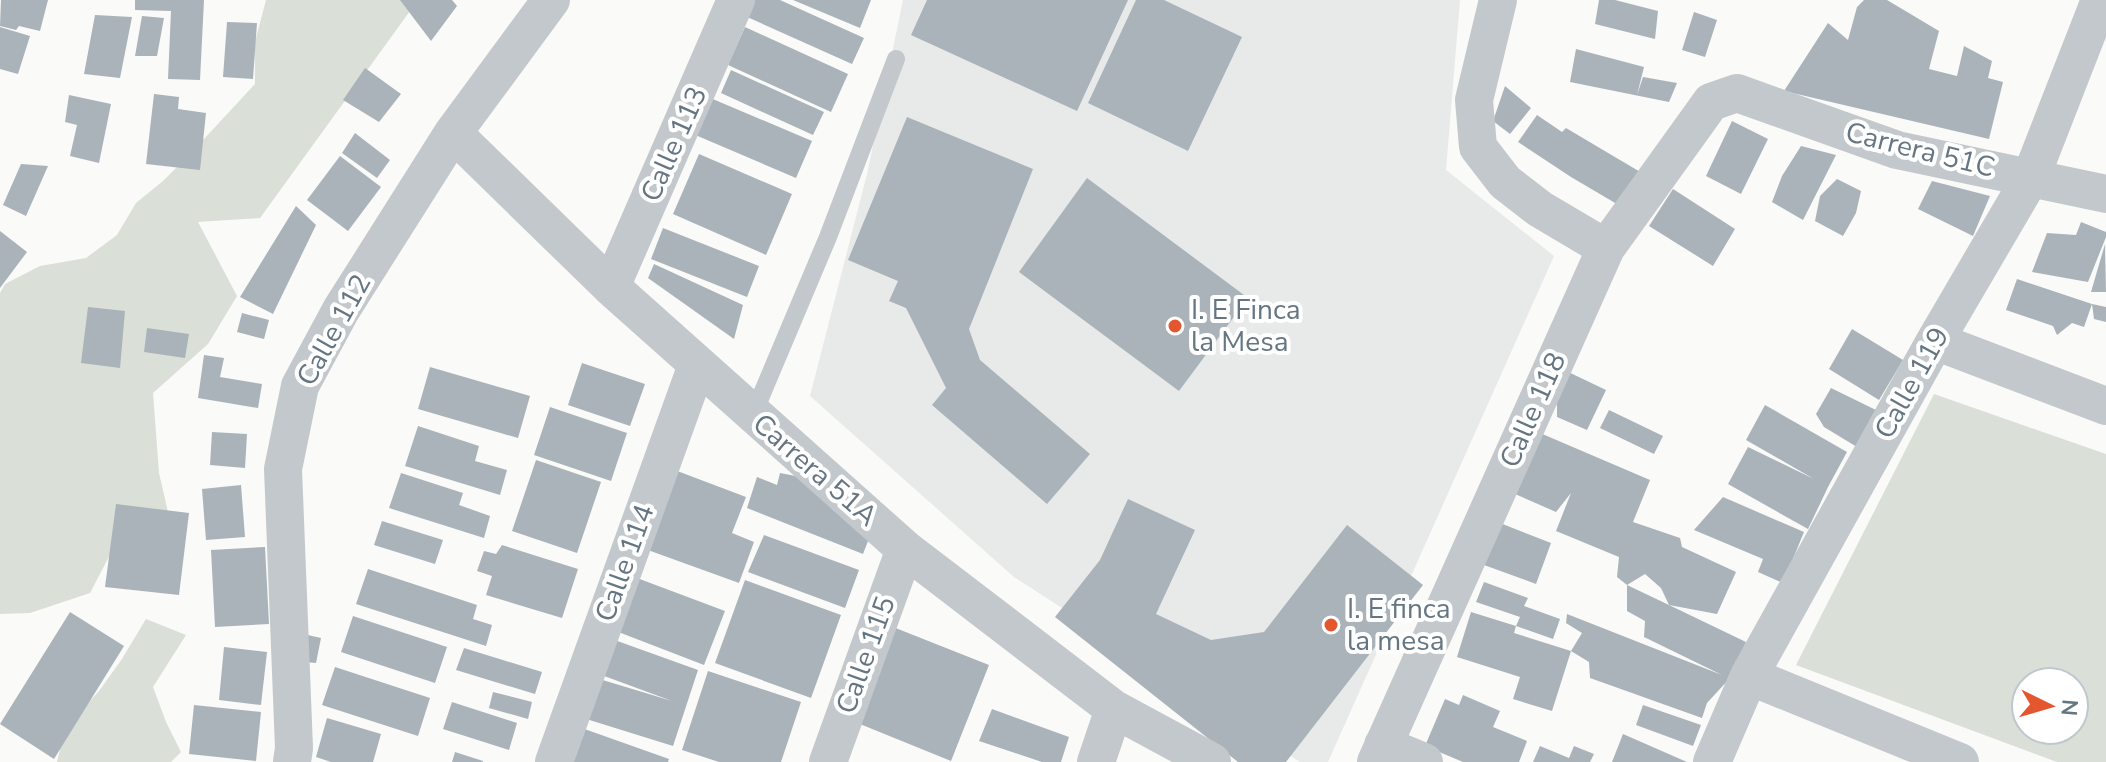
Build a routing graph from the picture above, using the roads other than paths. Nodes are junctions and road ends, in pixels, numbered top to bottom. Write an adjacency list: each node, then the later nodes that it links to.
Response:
1 (551, 0): 7 (street, Calle 112)
2 (736, 0): 11 (street, Calle 113)
3 (1498, 0): 10 (street)
4 (2100, 0): 8 (street, Calle 119)
5 (896, 59): 15 (lane)
6 (1737, 93): 8 (street, Carrera 51C); 10 (street, Calle 118)
7 (453, 133): 11 (street, Carrera 51A); 20 (street, Calle 112)
8 (2031, 177): 9 (street, Carrera 51C); 12 (street, Calle 119)
9 (2106, 194)
10 (1606, 248): 19 (street, Calle 118)
11 (611, 287): 13 (street, Carrera 51A)
12 (1935, 341): 14 (street); 17 (street, Calle 119)
13 (697, 365): 15 (street, Carrera 51A); 21 (street, Calle 114)
14 (2106, 406)
15 (753, 415): 16 (street, Carrera 51A)
16 (905, 549): 18 (street, Carrera 51A); 22 (street, Calle 115)
17 (1749, 676): 26 (street, Calle 119); 27 (street)
18 (1114, 709): 23 (street); 24 (street, Carrera 51A)
19 (1380, 754): 25 (street)
20 (292, 762)
21 (554, 762)
22 (828, 762)
23 (1096, 762)
24 (1212, 762)
25 (1424, 762)
26 (1712, 762)
27 (1960, 762)

